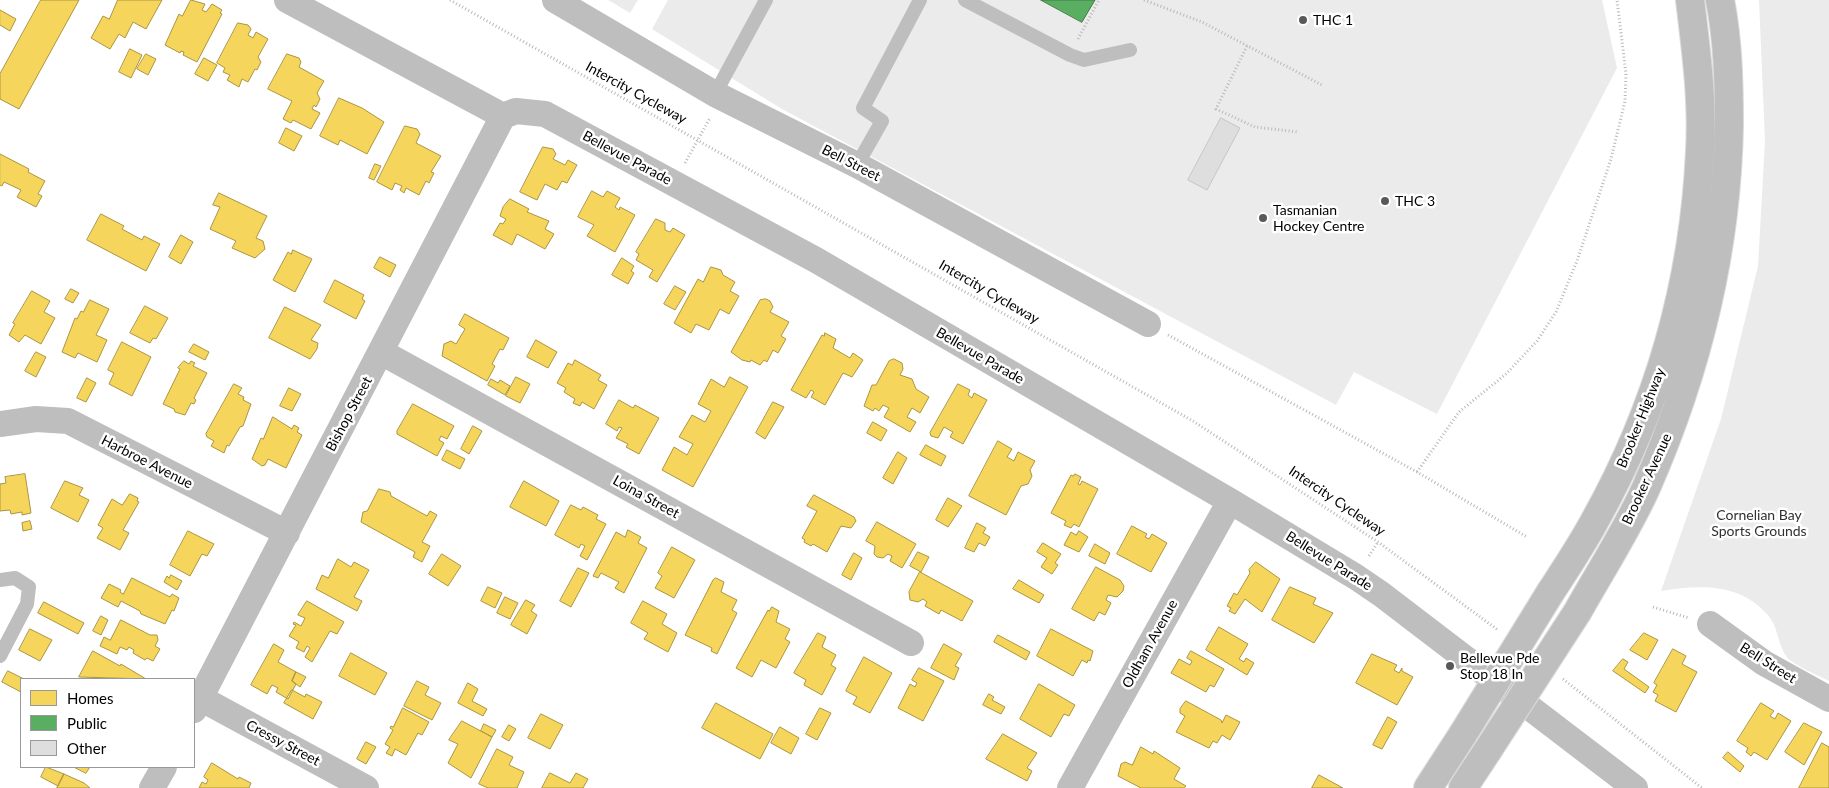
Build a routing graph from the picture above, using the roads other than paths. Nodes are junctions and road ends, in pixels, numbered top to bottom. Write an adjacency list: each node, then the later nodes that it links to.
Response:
1 (287, 0): 10 (street)
2 (555, 0): 9 (street, Bell Street)
3 (766, 0): 9 (lane)
4 (920, 0): 11 (lane)
5 (966, 0): 8 (lane)
6 (1690, 0): 27 (highway, Brooker Highway, bridge)
7 (1720, 0): 28 (highway, Brooker Avenue, bridge)
8 (1130, 50)
9 (714, 104): 11 (street, Bell Street)
10 (503, 116): 13 (street, Bishop Street); 15 (street, Bellevue Parade)
11 (857, 165): 12 (street, Bell Street)
12 (1148, 324)
13 (381, 352): 16 (street, Bishop Street); 19 (street, Loina Street)
14 (0, 424): 16 (street, Harbroe Avenue)
15 (1230, 501): 26 (street, Oldham Avenue); 29 (street, Bellevue Parade)
16 (287, 533): 22 (street, Bishop Street)
17 (0, 580): 20 (lane)
18 (1710, 624): 21 (street, Bell Street)
19 (911, 643)
20 (0, 656)
21 (1829, 699)
22 (197, 704): 25 (street, Cressy Street)
23 (163, 768): 24 (street)
24 (152, 788)
25 (366, 788)
26 (1070, 788)
27 (1428, 788)
28 (1463, 788)
29 (1635, 788)

